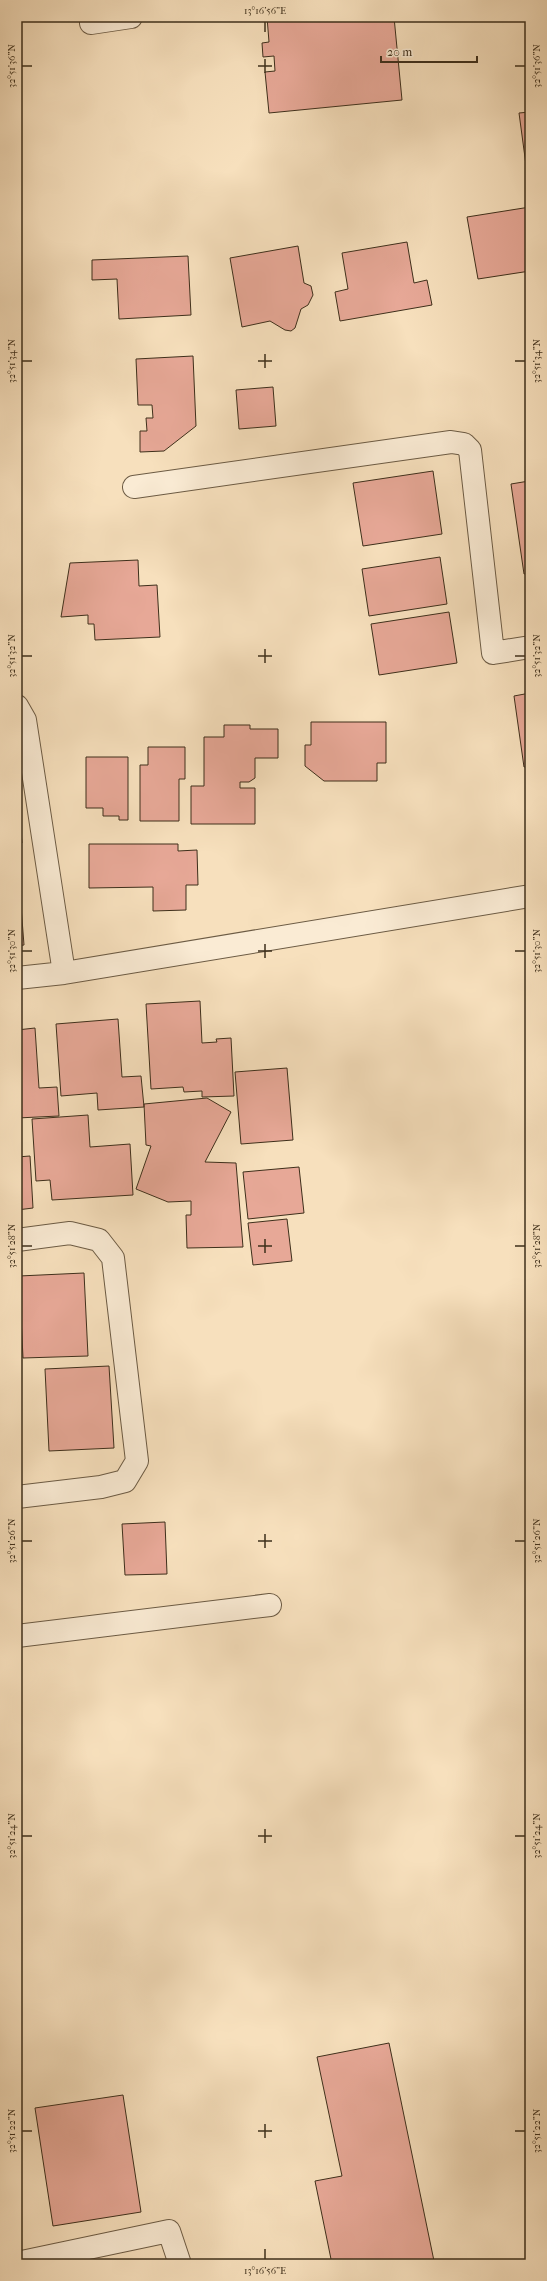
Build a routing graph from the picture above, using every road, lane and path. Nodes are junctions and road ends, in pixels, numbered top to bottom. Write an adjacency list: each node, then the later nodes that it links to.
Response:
1 (131, 17): 2 (street)
2 (91, 23)
3 (134, 487): 4 (street)
4 (530, 647)
5 (17, 706): 7 (street)
6 (530, 896): 7 (street)
7 (64, 973): 8 (street)
8 (17, 978)
9 (17, 1240): 10 (street)
10 (17, 1497)
11 (270, 1604): 12 (street)
12 (17, 1636)
13 (17, 2263): 14 (street)
14 (180, 2264)

